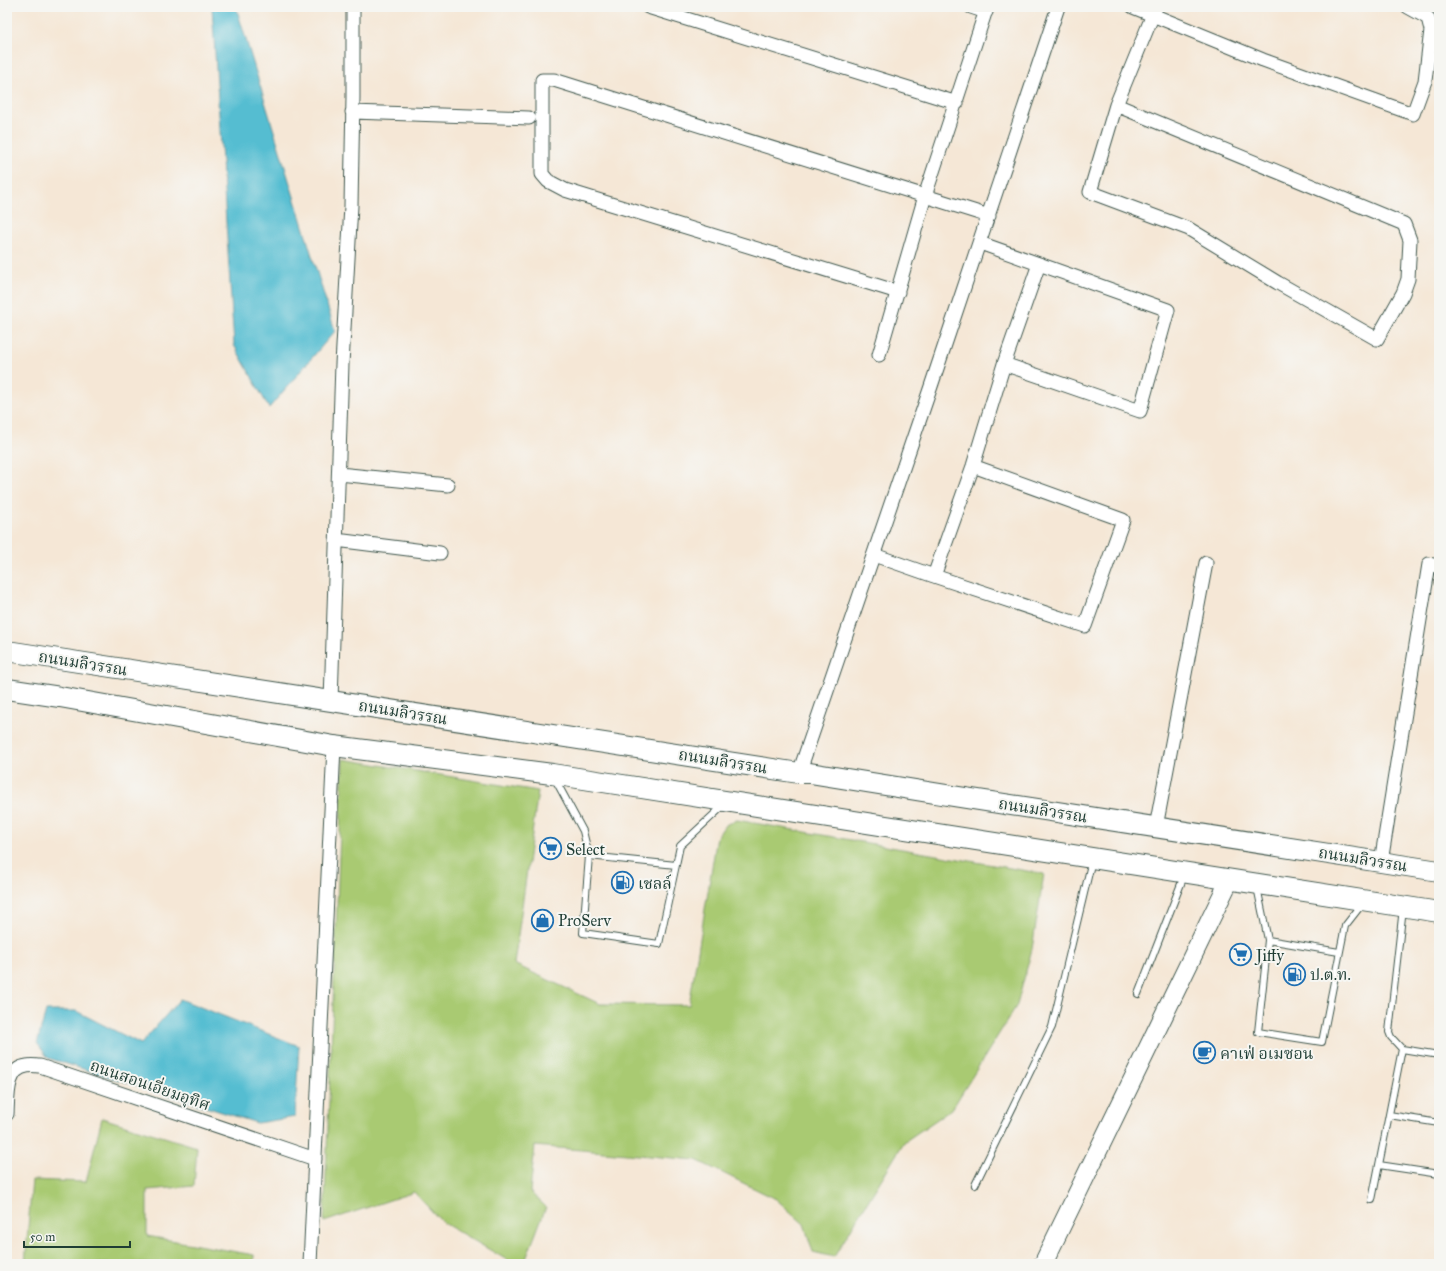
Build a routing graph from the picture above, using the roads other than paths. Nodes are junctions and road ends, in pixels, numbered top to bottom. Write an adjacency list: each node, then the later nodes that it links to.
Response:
1 (353, 7): 11 (street)
2 (648, 7): 9 (street)
3 (971, 7): 7 (street)
4 (1058, 7): 14 (street)
5 (1133, 7): 8 (street)
6 (1408, 7): 8 (street)
7 (986, 9): 9 (street)
8 (1155, 11): 10 (street)
9 (957, 103): 13 (street)
10 (1116, 106): 10 (street)
11 (352, 112): 12 (street); 21 (street)
12 (529, 118)
13 (925, 196): 14 (street); 17 (street); 17 (street)
14 (989, 216): 15 (street)
15 (980, 243): 16 (street); 25 (street)
16 (1039, 264): 19 (street); 19 (street)
17 (898, 292): 18 (street)
18 (879, 355)
19 (1004, 364): 20 (street)
20 (973, 466): 28 (street); 28 (street)
21 (339, 474): 22 (street); 23 (street)
22 (448, 485)
23 (336, 540): 24 (street); 31 (street)
24 (440, 553)
25 (874, 555): 28 (street); 33 (street)
26 (1206, 562): 36 (street)
27 (1439, 566): 39 (street)
28 (934, 576)
29 (7, 651): 31 (main road, ถนนมลิวรรณ)
30 (7, 689): 32 (main road)
31 (331, 701): 33 (main road, ถนนมลิวรรณ)
32 (334, 746): 34 (main road); 56 (street)
33 (798, 772): 36 (main road, ถนนมลิวรรณ)
34 (552, 774): 35 (main road); 37 (lane)
35 (728, 801): 38 (main road); 40 (lane)
36 (1156, 827): 39 (main road, ถนนมลิวรรณ)
37 (589, 856): 40 (lane); 40 (lane)
38 (1092, 858): 42 (main road); 59 (lane)
39 (1381, 862): 41 (main road, ถนนมลิวรรณ)
40 (676, 865)
41 (1439, 871)
42 (1186, 873): 43 (main road); 50 (lane)
43 (1230, 879): 44 (main road); 62 (street)
44 (1256, 884): 45 (main road); 48 (lane)
45 (1364, 900): 46 (main road); 49 (lane)
46 (1403, 907): 47 (main road); 51 (lane)
47 (1439, 912)
48 (1268, 940): 49 (lane); 49 (lane)
49 (1339, 952)
50 (1138, 994)
51 (1402, 1049): 52 (lane); 54 (lane)
52 (1439, 1055)
53 (7, 1114): 56 (street, ถนนสอนเอี่ยมอุทิศ)
54 (1389, 1115): 55 (lane); 57 (lane)
55 (1439, 1123)
56 (315, 1159): 61 (street)
57 (1379, 1165): 58 (lane); 60 (lane)
58 (1439, 1174)
59 (974, 1185)
60 (1372, 1200)
61 (310, 1264)
62 (1043, 1264)

